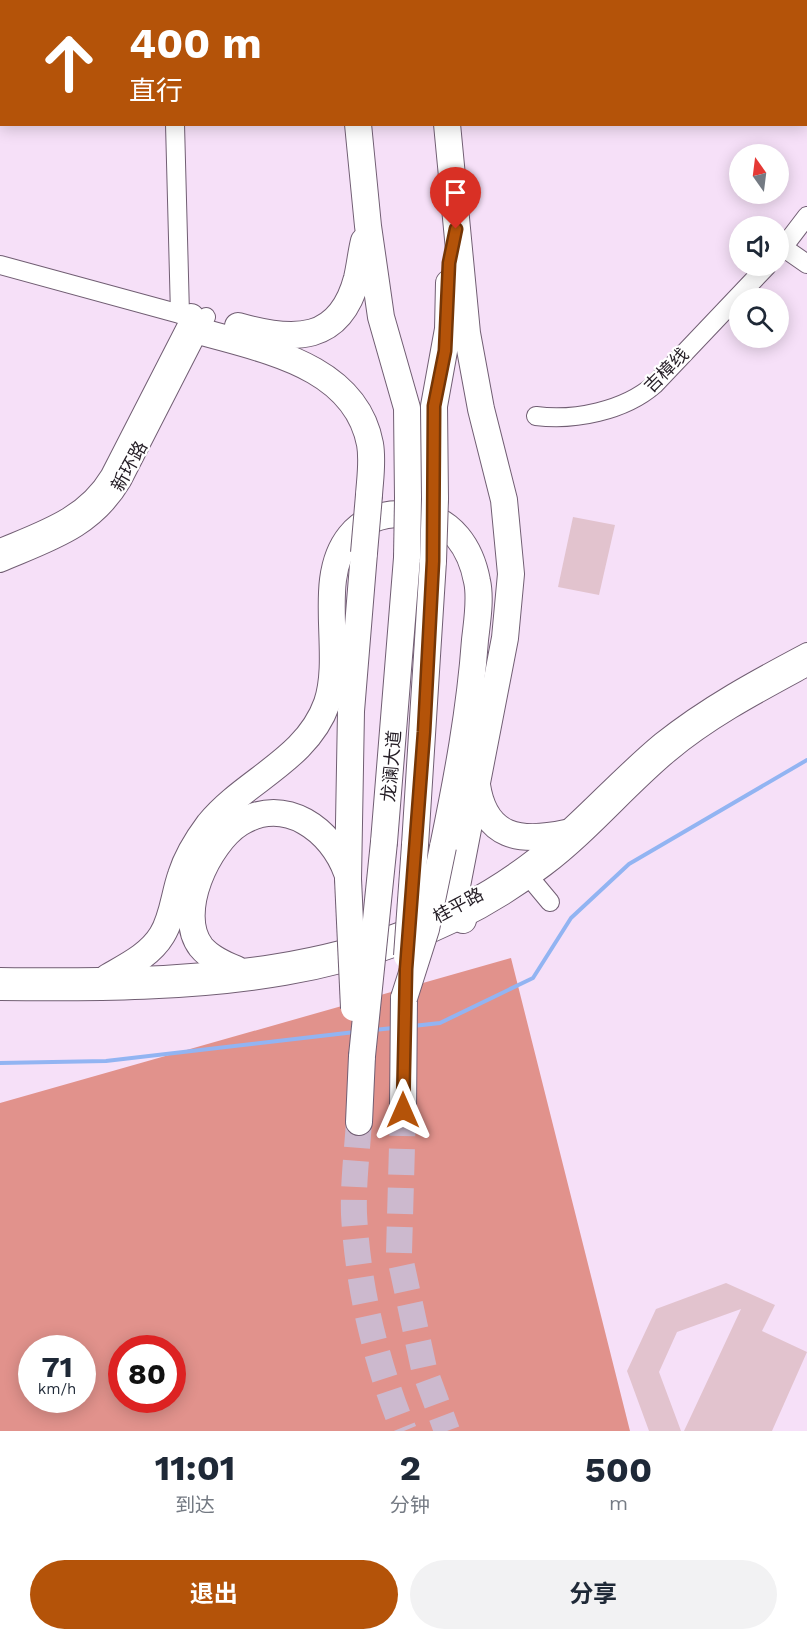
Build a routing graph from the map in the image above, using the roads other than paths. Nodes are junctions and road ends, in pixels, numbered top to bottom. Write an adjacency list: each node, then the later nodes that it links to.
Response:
1 (175, 126): 12 (street)
2 (358, 126): 5 (highway, 龙澜大道)
3 (447, 126): 7 (highway)
4 (807, 216): 6 (street)
5 (368, 233): 12 (highway); 29 (highway, 龙澜大道, bridge)
6 (789, 240)
7 (455, 255): 18 (highway); 28 (highway, 龙澜大道, bridge)
8 (789, 255): 9 (street)
9 (807, 264)
10 (0, 265): 12 (street)
11 (758, 276): 13 (street, 吉樟线)
12 (194, 320): 14 (street, 新环路); 15 (street, 新环路); 20 (highway, bridge)
13 (536, 416)
14 (0, 548)
15 (0, 563)
16 (807, 652): 19 (street, 桂平路)
17 (807, 667): 21 (street, 桂平路)
18 (477, 783): 19 (highway); 23 (highway)
19 (566, 833): 23 (street, 桂平路)
20 (348, 879): 24 (highway); 29 (highway, bridge)
21 (530, 879): 22 (street); 23 (street, 桂平路)
22 (550, 902)
23 (460, 914): 24 (street, 桂平路); 27 (street, 桂平路)
24 (236, 969): 26 (street, 桂平路)
25 (0, 977): 26 (street, 桂平路)
26 (108, 977): 28 (highway, bridge)
27 (0, 991)
28 (404, 998): 30 (highway, 龙澜大道)
29 (362, 1056): 31 (highway, 龙澜大道)
30 (403, 1110)
31 (359, 1122)

